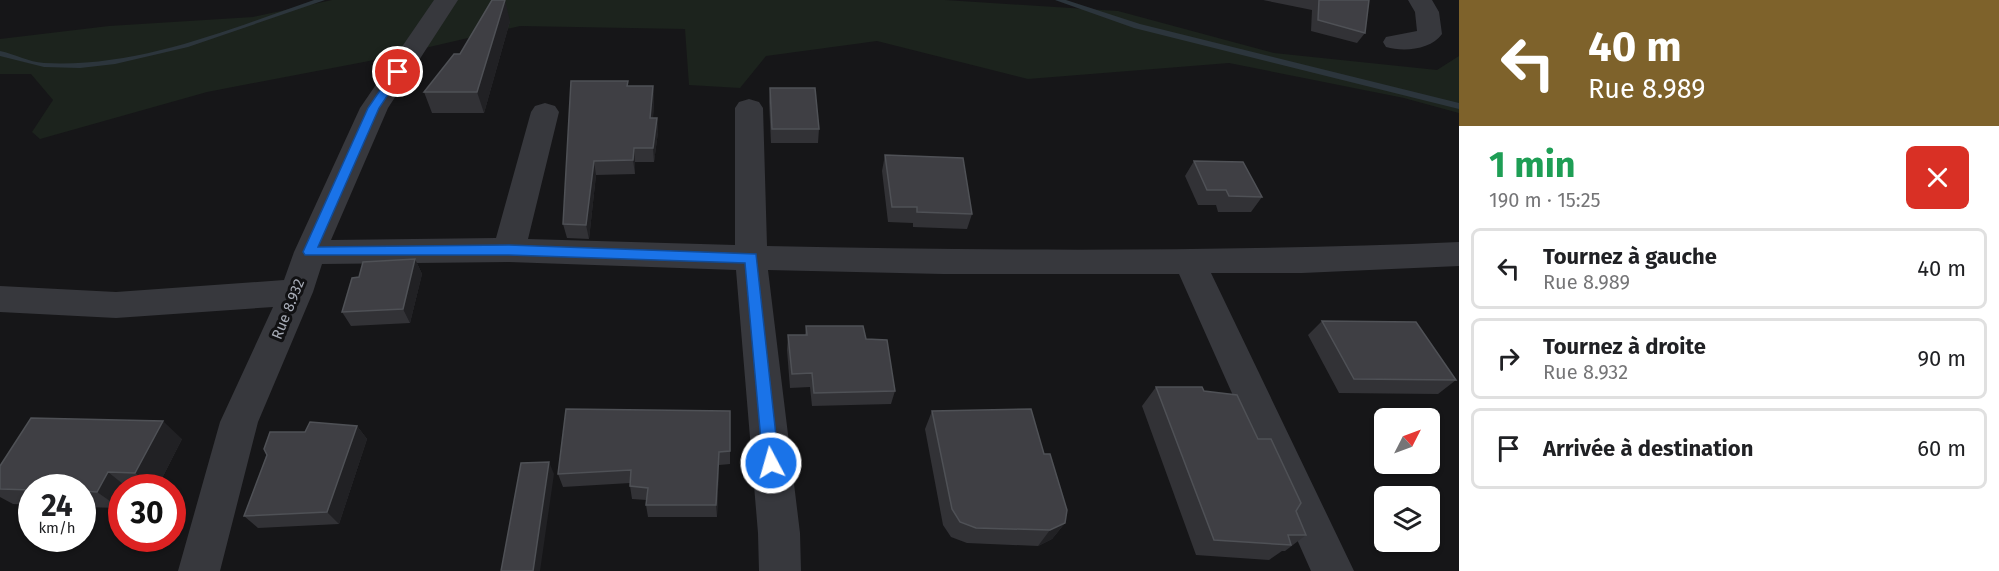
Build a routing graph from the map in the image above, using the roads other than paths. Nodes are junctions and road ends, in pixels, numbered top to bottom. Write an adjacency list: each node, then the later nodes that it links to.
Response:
1 (446, 0): 7 (street, Rue 8.932)
2 (1420, 0): 3 (street)
3 (1395, 42)
4 (749, 108): 9 (street)
5 (545, 112): 6 (street)
6 (509, 250): 7 (street); 9 (street)
7 (310, 252): 11 (street, Rue 8.932)
8 (1459, 254): 10 (street)
9 (751, 258): 10 (street); 14 (street)
10 (1190, 261): 15 (street)
11 (296, 292): 12 (street); 13 (street, Rue 8.932)
12 (0, 299)
13 (199, 571)
14 (780, 571)
15 (1333, 571)

